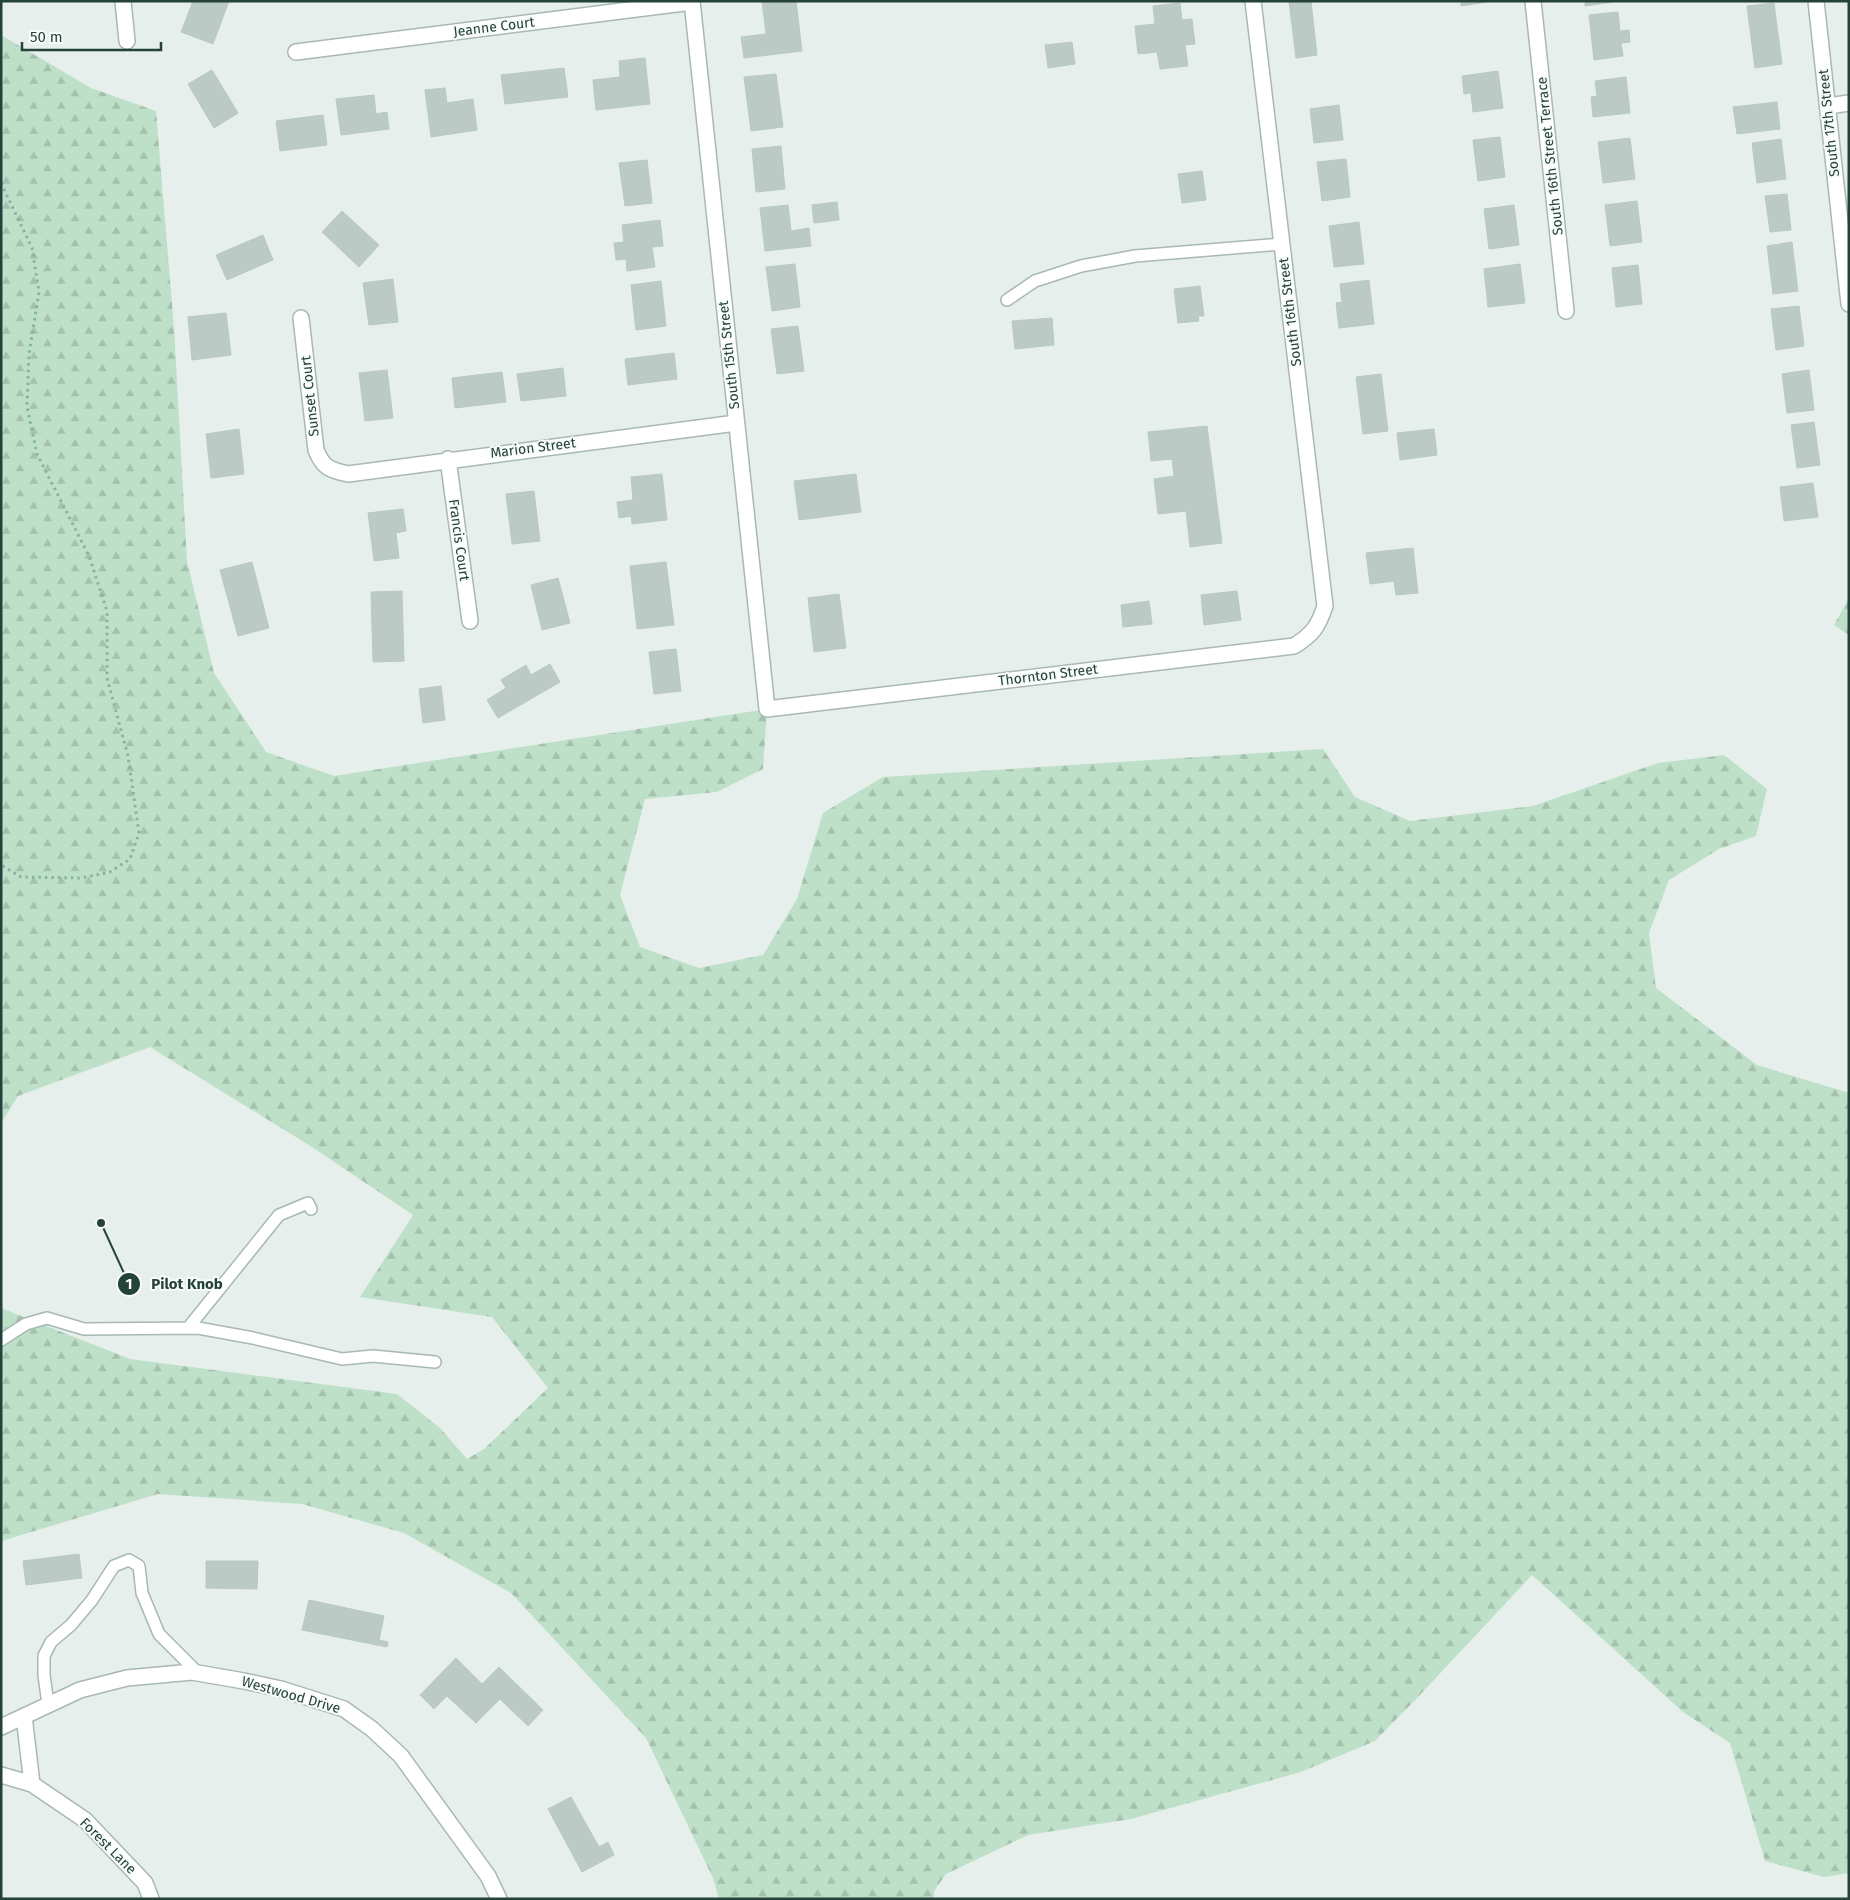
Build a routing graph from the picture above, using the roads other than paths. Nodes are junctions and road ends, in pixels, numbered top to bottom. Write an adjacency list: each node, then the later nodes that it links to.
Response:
1 (123, 1): 6 (street)
2 (1253, 1): 10 (street, South 16th Street)
3 (1533, 1): 13 (street, South 16th Street Terrace)
4 (1816, 1): 9 (street, South 17th Street)
5 (692, 2): 7 (street, Jeanne Court); 15 (street, South 15th Street)
6 (127, 40)
7 (296, 52)
8 (1849, 103): 9 (street)
9 (1828, 106): 12 (street, South 17th Street)
10 (1282, 244): 11 (lane); 19 (street, South 16th Street)
11 (1007, 300)
12 (1849, 304)
13 (1566, 311)
14 (301, 318): 17 (street, Sunset Court)
15 (736, 422): 16 (street, Marion Street); 20 (street, South 15th Street)
16 (448, 459): 17 (street, Marion Street); 18 (street, Francis Court)
17 (330, 470)
18 (470, 621)
19 (1320, 622): 20 (street, Thornton Street)
20 (766, 709)
21 (311, 1209): 22 (lane)
22 (188, 1328): 23 (lane); 24 (lane)
23 (1, 1340)
24 (434, 1362)
25 (199, 1674): 26 (street, Westwood Drive); 26 (lane); 32 (street, Westwood Drive)
26 (48, 1704): 27 (street, Westwood Drive)
27 (24, 1716): 28 (street, Westwood Drive); 30 (street)
28 (1, 1727)
29 (1, 1774): 30 (street, Forest Lane)
30 (32, 1784): 31 (street, Forest Lane)
31 (151, 1899)
32 (499, 1899)

